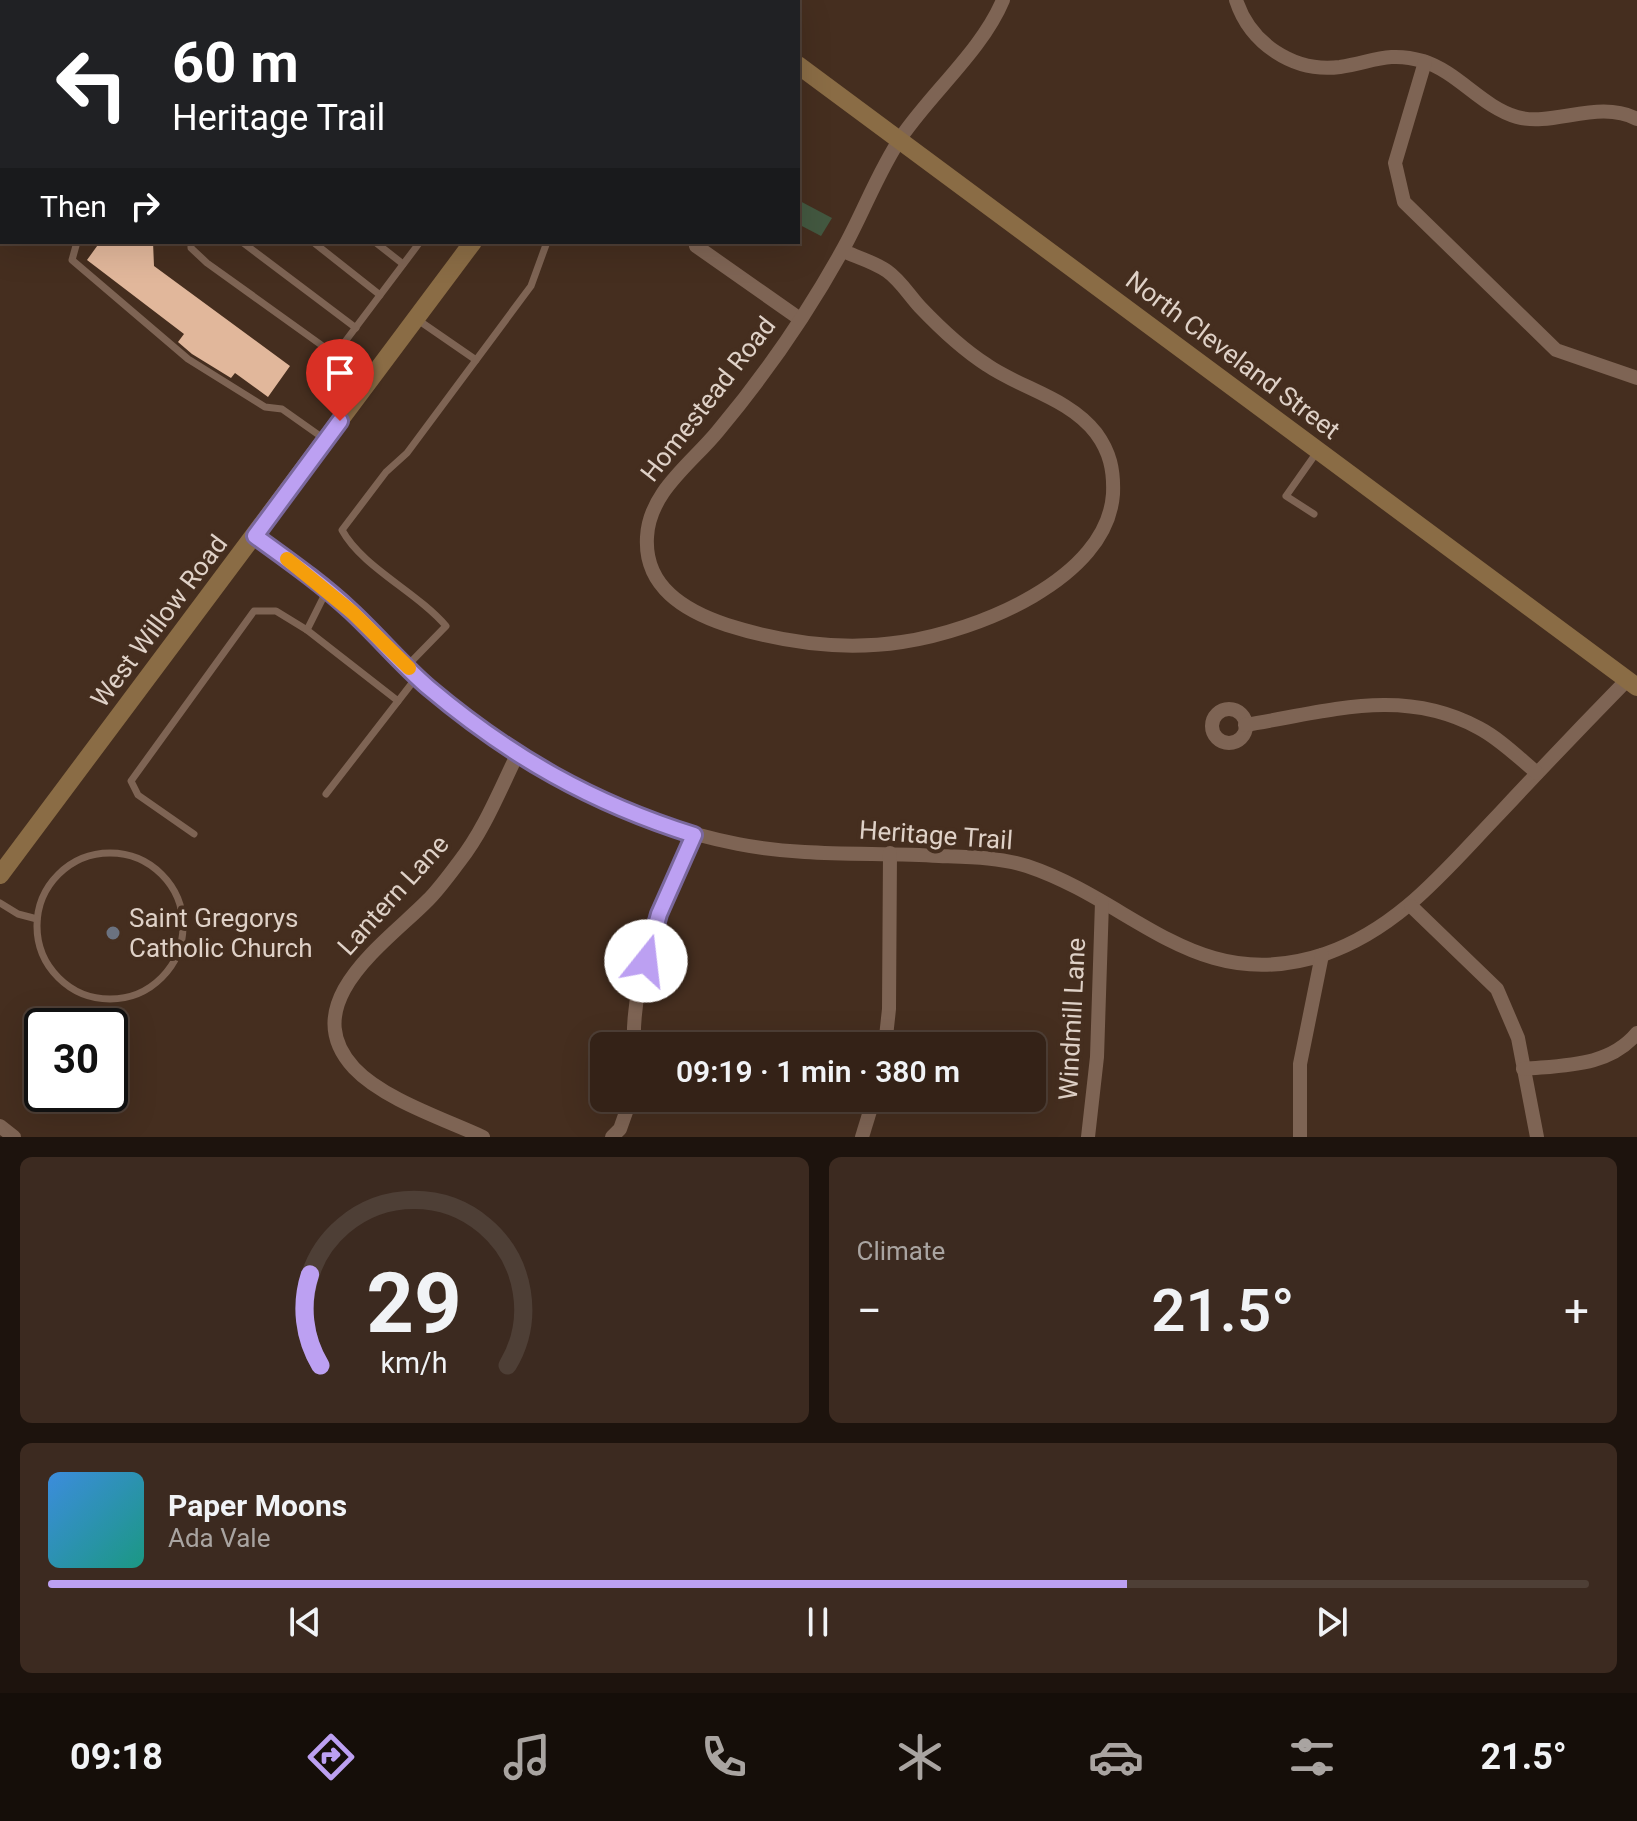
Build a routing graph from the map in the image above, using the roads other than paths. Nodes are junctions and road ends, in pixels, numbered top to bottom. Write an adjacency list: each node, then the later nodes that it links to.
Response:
1 (1003, 0): 6 (street, Homestead Road)
2 (1236, 0): 3 (street)
3 (1425, 62): 5 (street); 24 (street)
4 (800, 66): 6 (street, North Cleveland Street)
5 (1637, 119)
6 (900, 139): 16 (street, Homestead Road); 27 (street, North Cleveland Street)
7 (76, 244): 26 (lane)
8 (191, 244): 23 (lane)
9 (245, 244): 21 (lane)
10 (316, 244): 18 (lane)
11 (378, 244): 17 (lane)
12 (418, 244): 17 (lane)
13 (472, 244): 19 (street, West Willow Road)
14 (546, 244): 22 (lane)
15 (696, 246): 20 (street)
16 (843, 251): 20 (street, Homestead Road); 20 (street, Homestead Road)
17 (403, 264): 18 (lane)
18 (380, 295): 21 (lane)
19 (416, 318): 22 (lane); 25 (street, West Willow Road)
20 (800, 319)
21 (356, 328): 23 (lane)
22 (476, 360): 32 (lane)
23 (345, 362): 25 (lane)
24 (1637, 378)
25 (368, 383): 26 (street, West Willow Road)
26 (326, 441): 29 (street, West Willow Road)
27 (1318, 451): 28 (lane); 33 (street, North Cleveland Street)
28 (1314, 514)
29 (255, 536): 30 (street, Heritage Trail); 42 (street, West Willow Road)
30 (327, 590): 31 (lane); 32 (street, Heritage Trail)
31 (307, 630): 34 (lane); 39 (lane)
32 (412, 671): 34 (lane); 36 (street, Heritage Trail)
33 (1632, 683): 37 (street, Heritage Trail)
34 (398, 701): 38 (lane)
35 (1245, 725): 37 (street)
36 (517, 755): 40 (street, Heritage Trail); 56 (street, Lantern Lane)
37 (1537, 773): 45 (street, Heritage Trail)
38 (326, 794)
39 (194, 834)
40 (694, 835): 41 (street, Heritage Trail); 48 (street)
41 (890, 853): 43 (street, Heritage Trail); 49 (street)
42 (0, 875)
43 (1102, 902): 47 (street, Heritage Trail); 59 (street, Windmill Lane)
44 (0, 903): 46 (lane)
45 (1411, 906): 47 (street, Heritage Trail); 51 (street)
46 (37, 919): 46 (lane)
47 (1322, 955): 60 (street)
48 (635, 1032)
49 (887, 1032)
50 (1637, 1033): 51 (street)
51 (1523, 1069): 61 (street)
52 (626, 1112): 57 (street)
53 (870, 1112): 58 (street)
54 (0, 1126): 55 (street)
55 (14, 1137)
56 (483, 1137)
57 (612, 1137)
58 (862, 1137)
59 (1088, 1137)
60 (1300, 1137)
61 (1537, 1137)

